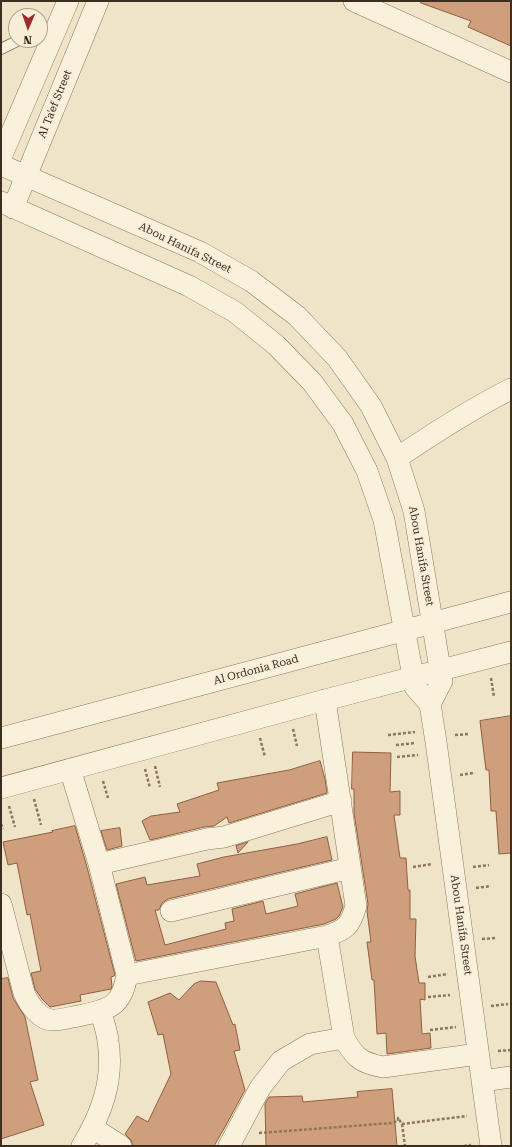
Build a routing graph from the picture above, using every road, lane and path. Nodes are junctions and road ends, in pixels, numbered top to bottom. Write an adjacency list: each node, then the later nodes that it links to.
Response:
1 (68, 1): 4 (street)
2 (98, 1): 9 (street, Al Ta'ef Street)
3 (354, 1): 6 (street)
4 (48, 34)
5 (42, 48): 7 (street)
6 (511, 72)
7 (1, 157)
8 (1, 164): 9 (street, Abou Hanifa Street)
9 (26, 175): 10 (street, Al Ta'ef Street); 12 (street, Abou Hanifa Street)
10 (7, 205): 15 (street)
11 (511, 389): 12 (street)
12 (397, 458): 14 (street, Abou Hanifa Street)
13 (511, 602): 14 (street, Al Ordonia Road)
14 (432, 622): 15 (street, Al Ordonia Road); 17 (street, Abou Hanifa Street)
15 (404, 630): 18 (street); 23 (street, Al Ordonia Road)
16 (511, 652): 17 (street)
17 (441, 669): 18 (street); 20 (street, Abou Hanifa Street)
18 (413, 677): 19 (street); 20 (street)
19 (325, 700): 24 (street); 27 (street)
20 (430, 704): 21 (street, Abou Hanifa Street)
21 (434, 731): 22 (path); 39 (street, Abou Hanifa Street)
22 (388, 735)
23 (1, 738)
24 (70, 769): 25 (street); 31 (street)
25 (29, 780): 26 (street); 29 (path)
26 (1, 788)
27 (341, 801): 31 (street); 32 (street)
28 (1, 824): 30 (path)
29 (41, 825)
30 (3, 829)
31 (99, 864): 36 (street)
32 (350, 868): 34 (street); 35 (street)
33 (1, 904): 37 (street)
34 (171, 911)
35 (327, 936): 36 (street); 38 (street)
36 (127, 976): 37 (street)
37 (101, 1012): 44 (street)
38 (344, 1038): 39 (street); 45 (street)
39 (478, 1054): 41 (street, Abou Hanifa Street)
40 (511, 1077): 41 (street)
41 (482, 1081): 42 (street, Abou Hanifa Street)
42 (486, 1113): 43 (path); 49 (street, Abou Hanifa Street)
43 (402, 1124): 45 (path); 48 (path)
44 (93, 1128): 46 (street); 47 (street)
45 (232, 1141)
46 (82, 1146)
47 (121, 1146)
48 (405, 1146)
49 (491, 1146)

